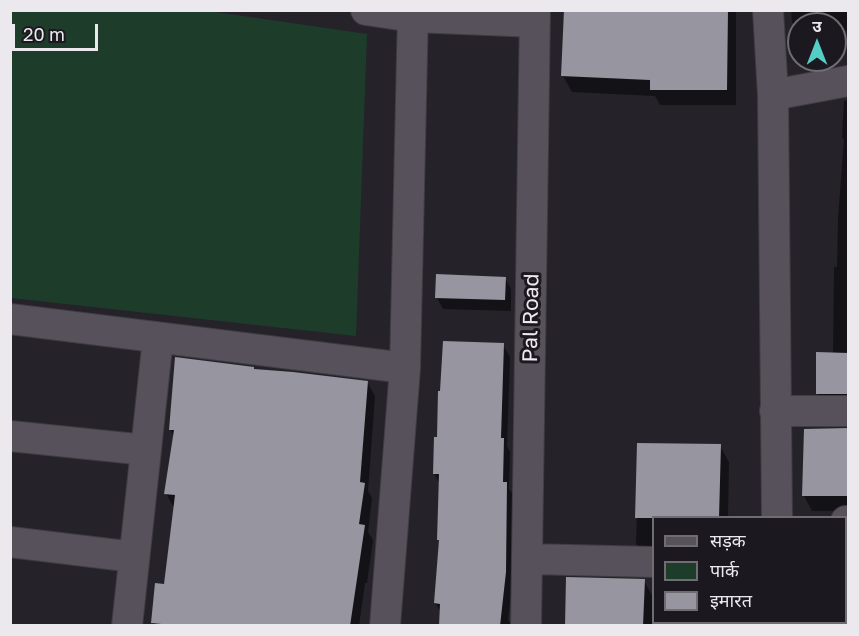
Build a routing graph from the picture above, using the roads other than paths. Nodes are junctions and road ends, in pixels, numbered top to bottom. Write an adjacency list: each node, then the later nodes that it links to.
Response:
1 (366, 10): 3 (street)
2 (768, 10): 6 (street)
3 (413, 14): 4 (street); 9 (street)
4 (535, 16): 17 (street, Pal Road)
5 (849, 81): 6 (street)
6 (773, 95): 10 (street)
7 (10, 319): 8 (street)
8 (158, 338): 9 (street); 13 (street)
9 (405, 368): 20 (street)
10 (776, 411): 11 (street); 14 (street)
11 (849, 411)
12 (10, 436): 13 (street)
13 (146, 450): 16 (street)
14 (777, 516)
15 (10, 542): 16 (street)
16 (134, 558): 19 (street)
17 (528, 559): 18 (street); 21 (street, Pal Road)
18 (652, 562)
19 (127, 626)
20 (385, 626)
21 (526, 626)

